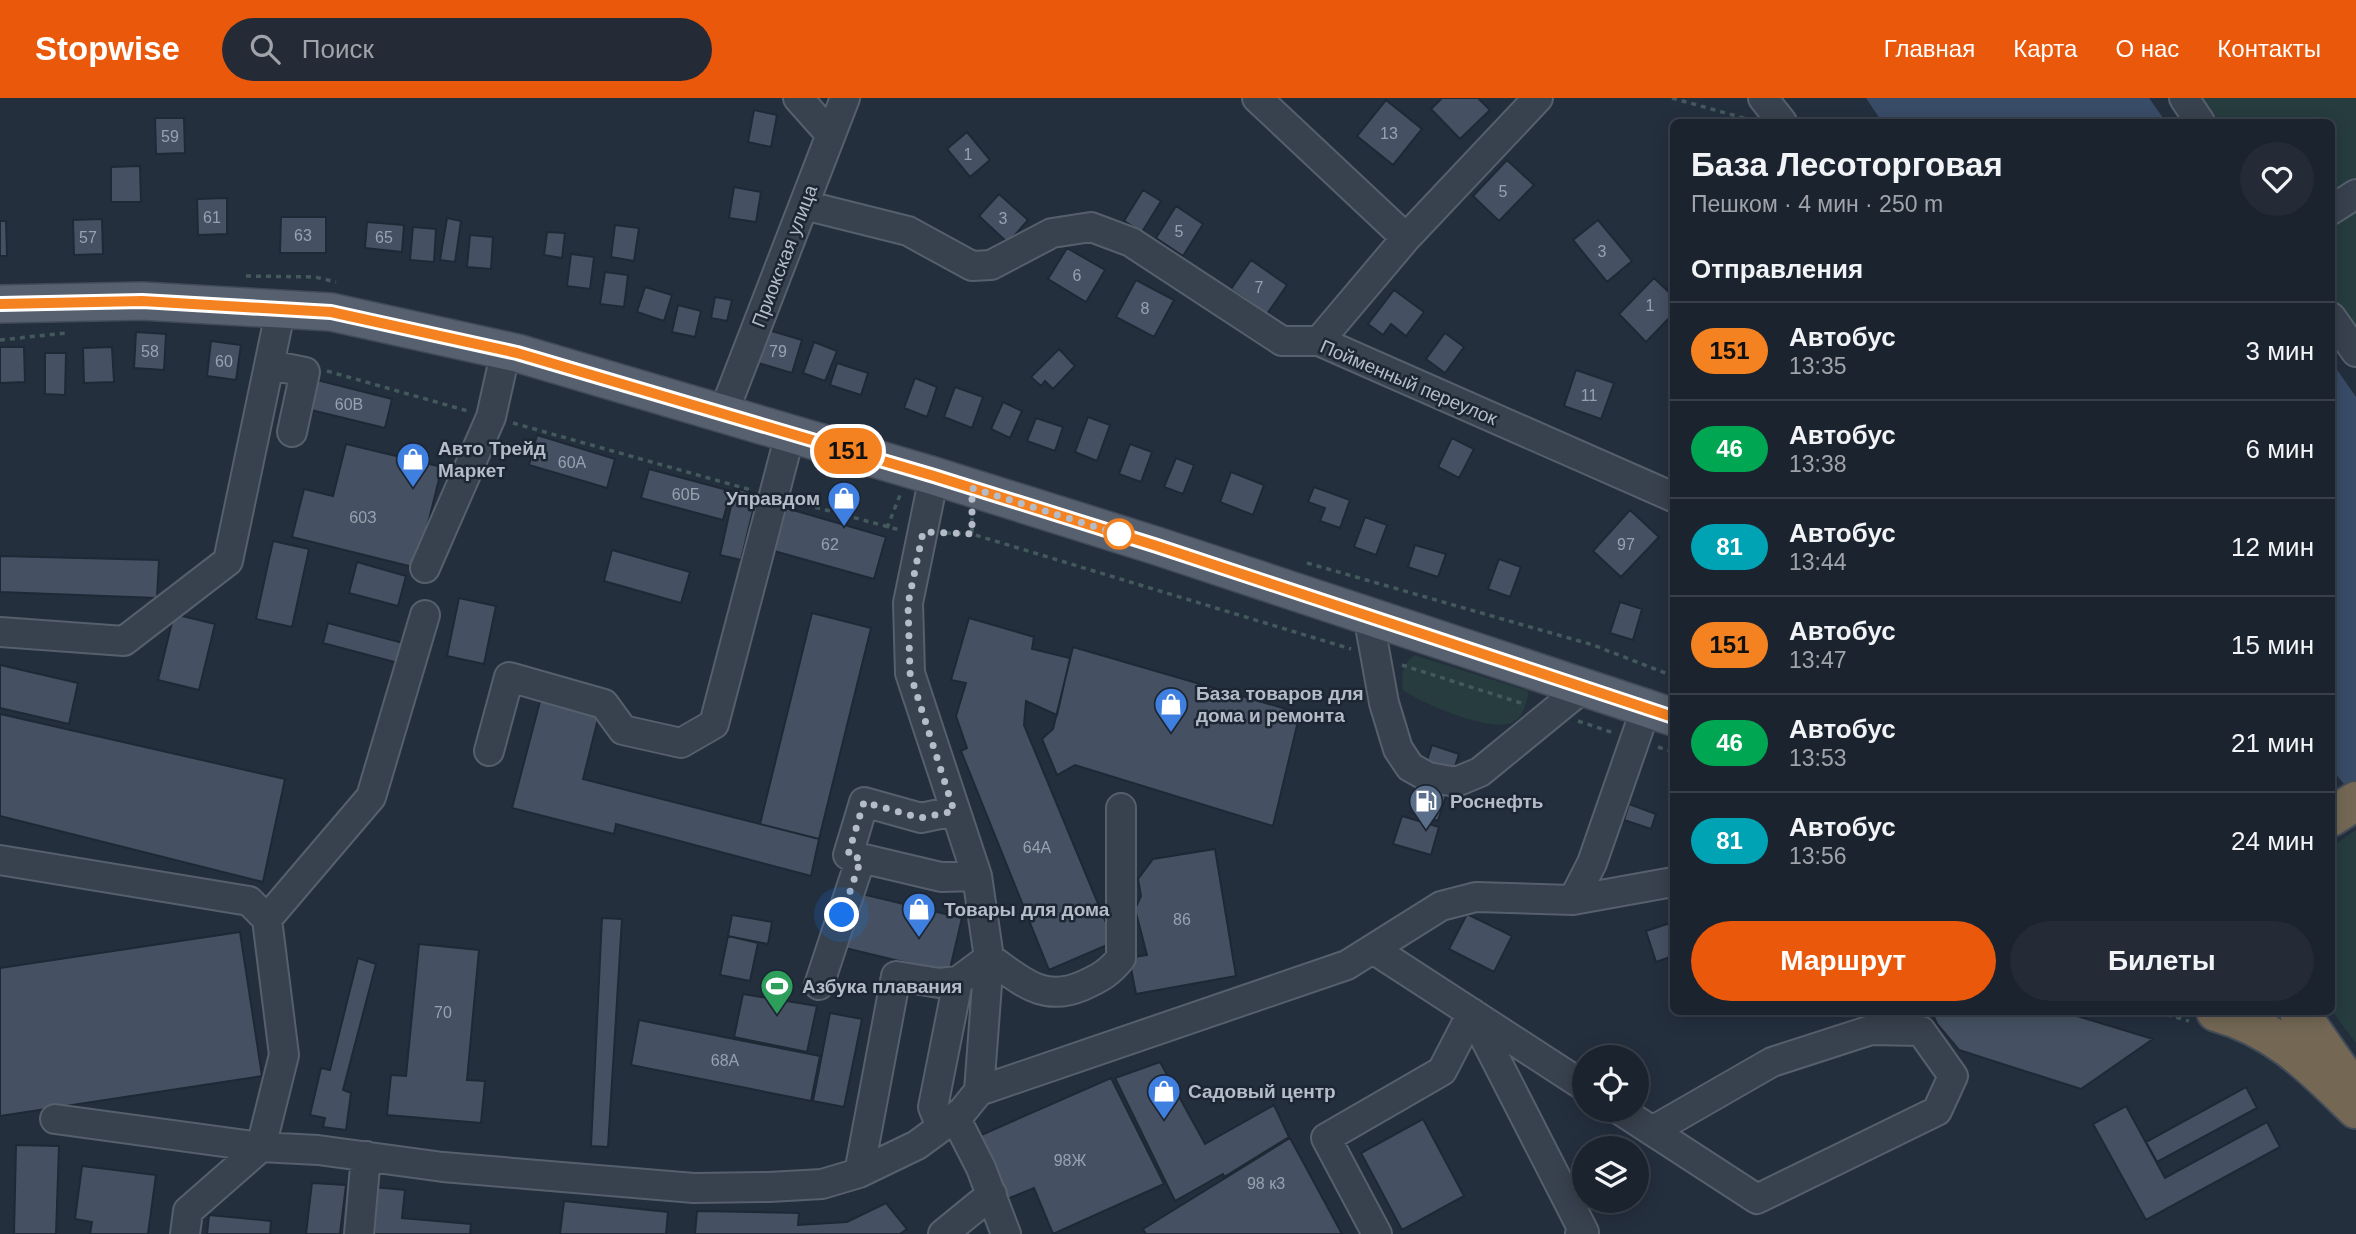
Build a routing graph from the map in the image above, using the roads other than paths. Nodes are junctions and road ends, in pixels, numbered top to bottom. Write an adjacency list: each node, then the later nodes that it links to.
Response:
1 (798, 98): 9 (street)
2 (845, 98): 9 (street, Приокская улица)
3 (1257, 98): 13 (street)
4 (1538, 98): 13 (street)
5 (1763, 98): 7 (street)
6 (2184, 98): 8 (street)
7 (1780, 119)
8 (2198, 119)
9 (831, 135): 11 (street, Приокская улица)
10 (2356, 194): 12 (street)
11 (804, 205): 17 (street, Пойменный переулок); 21 (street, Приокская улица)
12 (2335, 207)
13 (1406, 239): 17 (street)
14 (0, 304): 15 (main road)
15 (281, 308): 18 (main road); 20 (street)
16 (2335, 323): 19 (street)
17 (1318, 341): 25 (street, Пойменный переулок)
18 (506, 350): 21 (main road); 26 (street)
19 (2356, 352)
20 (270, 365): 22 (street); 29 (street)
21 (723, 414): 23 (main road)
22 (292, 432)
23 (790, 434): 24 (main road); 32 (street)
24 (934, 476): 28 (main road); 35 (street)
25 (1670, 496)
26 (425, 568)
27 (425, 615): 42 (street)
28 (1368, 615): 30 (main road); 30 (street)
29 (0, 632)
30 (1585, 686): 31 (main road)
31 (1651, 721): 41 (street)
32 (489, 751)
33 (2356, 801): 36 (highway)
34 (1121, 808): 44 (street)
35 (954, 811): 37 (street); 39 (street)
36 (2335, 814)
37 (861, 859): 39 (street); 46 (street)
38 (0, 860): 42 (street)
39 (977, 876): 44 (street)
40 (1670, 883): 41 (street)
41 (1573, 900): 43 (street)
42 (267, 919): 58 (street)
43 (1373, 949): 47 (street); 51 (street)
44 (989, 958): 45 (street); 51 (street)
45 (958, 981): 55 (street); 60 (street)
46 (819, 985)
47 (1472, 1013): 50 (street); 66 (street); 67 (street)
48 (2225, 1015): 53 (highway)
49 (2302, 1015): 52 (highway)
50 (1572, 1078)
51 (979, 1091): 55 (street)
52 (2356, 1094)
53 (2356, 1109)
54 (55, 1119): 58 (street)
55 (948, 1122): 60 (street); 61 (street)
56 (1638, 1122): 57 (street)
57 (1652, 1131): 57 (street)
58 (261, 1147): 59 (street); 62 (street)
59 (366, 1156): 60 (street); 63 (street)
60 (859, 1173)
61 (992, 1194): 64 (street); 65 (street)
62 (185, 1234)
63 (359, 1234)
64 (943, 1234)
65 (1006, 1234)
66 (1377, 1234)
67 (1580, 1234)

